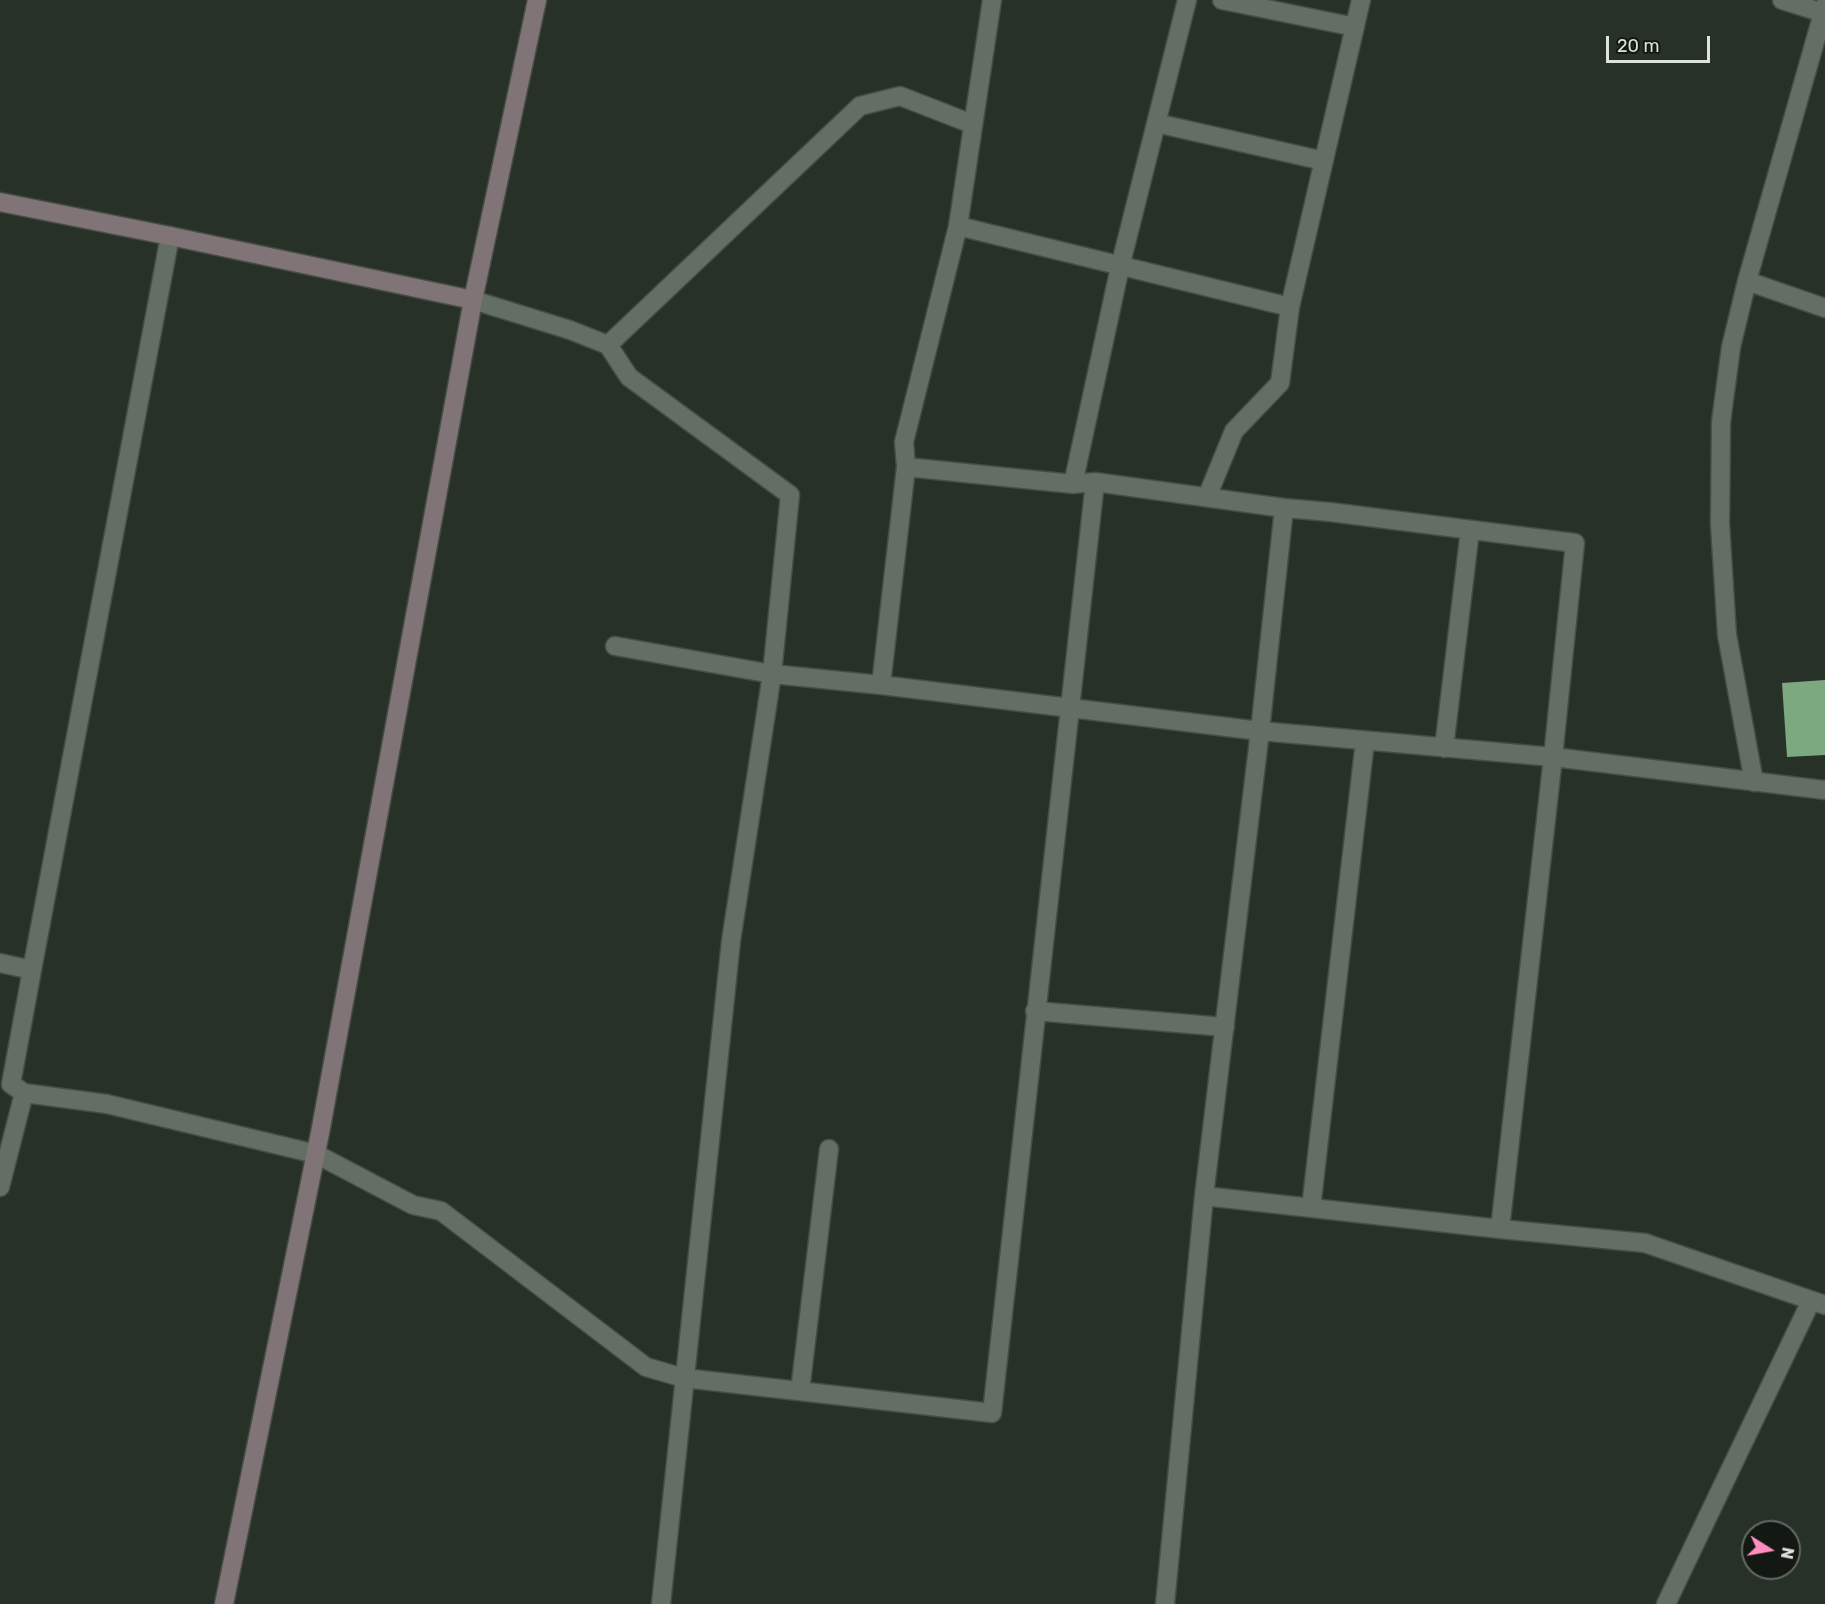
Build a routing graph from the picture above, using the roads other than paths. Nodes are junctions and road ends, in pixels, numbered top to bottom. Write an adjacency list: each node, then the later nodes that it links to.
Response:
1 (537, 0): 17 (street)
2 (992, 0): 10 (street)
3 (1187, 0): 9 (street)
4 (1222, 0): 8 (street)
5 (1361, 0): 8 (street)
6 (1782, 0): 7 (street)
7 (1824, 9): 16 (street)
8 (1355, 27): 11 (street)
9 (1156, 123): 11 (street); 15 (street)
10 (972, 124): 13 (street); 20 (street)
11 (1324, 161): 18 (street)
12 (0, 202): 14 (street)
13 (958, 226): 15 (street); 21 (street)
14 (170, 236): 17 (street); 38 (street)
15 (1120, 267): 18 (street); 23 (street)
16 (1747, 281): 19 (street); 35 (street)
17 (473, 300): 20 (street); 43 (street)
18 (1290, 307): 24 (street)
19 (1825, 308)
20 (608, 345): 28 (street)
21 (906, 467): 23 (street); 29 (street)
22 (1095, 482): 23 (street); 24 (street); 30 (street)
23 (1073, 484)
24 (1207, 497): 25 (street)
25 (1284, 508): 26 (street); 31 (street)
26 (1470, 530): 33 (street); 34 (street)
27 (615, 646): 28 (street)
28 (772, 674): 29 (street); 49 (street)
29 (881, 685): 30 (street)
30 (1068, 708): 31 (street); 39 (street)
31 (1260, 731): 32 (street); 40 (street)
32 (1365, 741): 33 (street); 46 (street)
33 (1444, 748): 34 (street)
34 (1553, 757): 35 (street); 47 (street)
35 (1754, 782): 36 (street)
36 (1825, 790)
37 (0, 963): 38 (street)
38 (32, 969): 41 (street)
39 (1035, 1011): 40 (street); 50 (street)
40 (1225, 1027): 45 (street)
41 (24, 1093): 43 (street); 44 (street)
42 (829, 1149): 50 (street)
43 (316, 1154): 49 (street); 51 (street)
44 (0, 1187)
45 (1204, 1196): 46 (street); 53 (street)
46 (1311, 1208): 47 (street)
47 (1500, 1229): 48 (street)
48 (1818, 1303): 54 (street)
49 (684, 1378): 50 (street); 52 (street)
50 (800, 1391)
51 (225, 1604)
52 (661, 1604)
53 (1166, 1604)
54 (1666, 1604)

